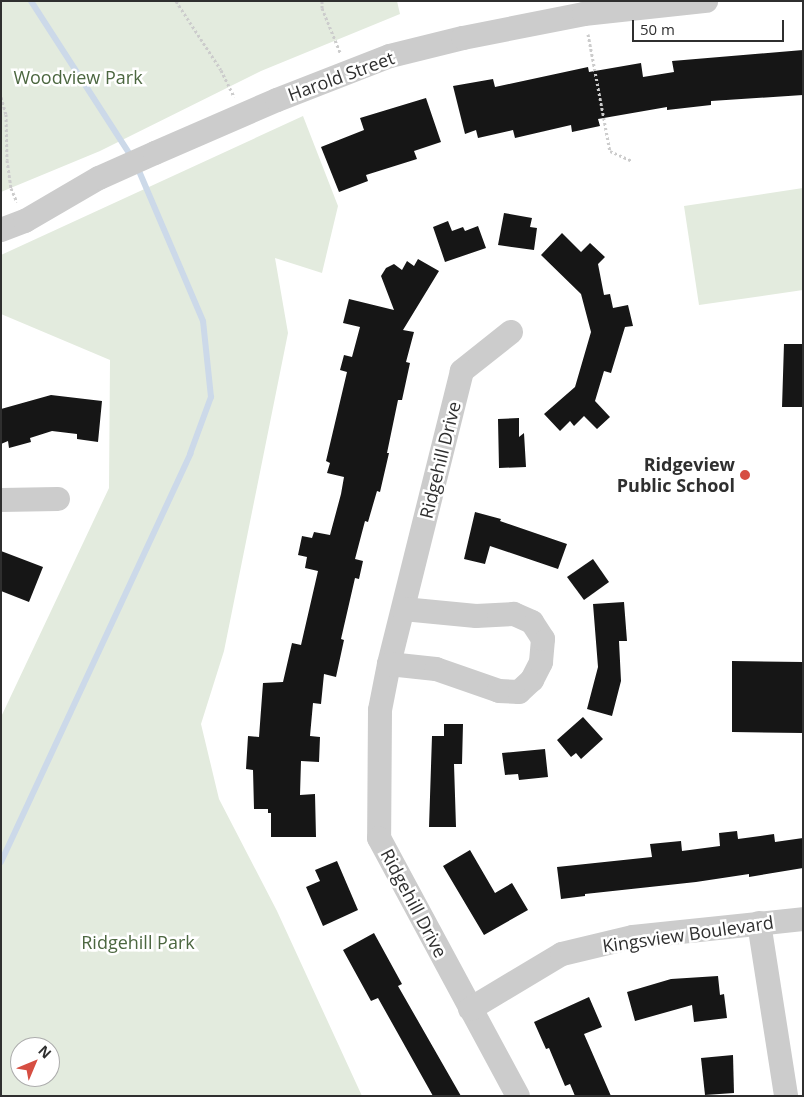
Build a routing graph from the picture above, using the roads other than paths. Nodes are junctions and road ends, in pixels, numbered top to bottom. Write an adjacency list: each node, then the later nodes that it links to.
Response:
1 (706, 1): 2 (street, Harold Street)
2 (597, 9): 3 (street, Harold Street)
3 (1, 230)
4 (511, 332): 7 (street, Ridgehill Drive)
5 (58, 499): 6 (street)
6 (1, 500)
7 (403, 608): 8 (street, Ridgehill Drive); 8 (street)
8 (389, 664): 11 (street, Ridgehill Drive)
9 (803, 920): 10 (street, Kingsview Boulevard)
10 (759, 923): 11 (street, Kingsview Boulevard); 13 (street)
11 (470, 1010): 12 (street, Ridgehill Drive)
12 (518, 1096)
13 (786, 1096)

